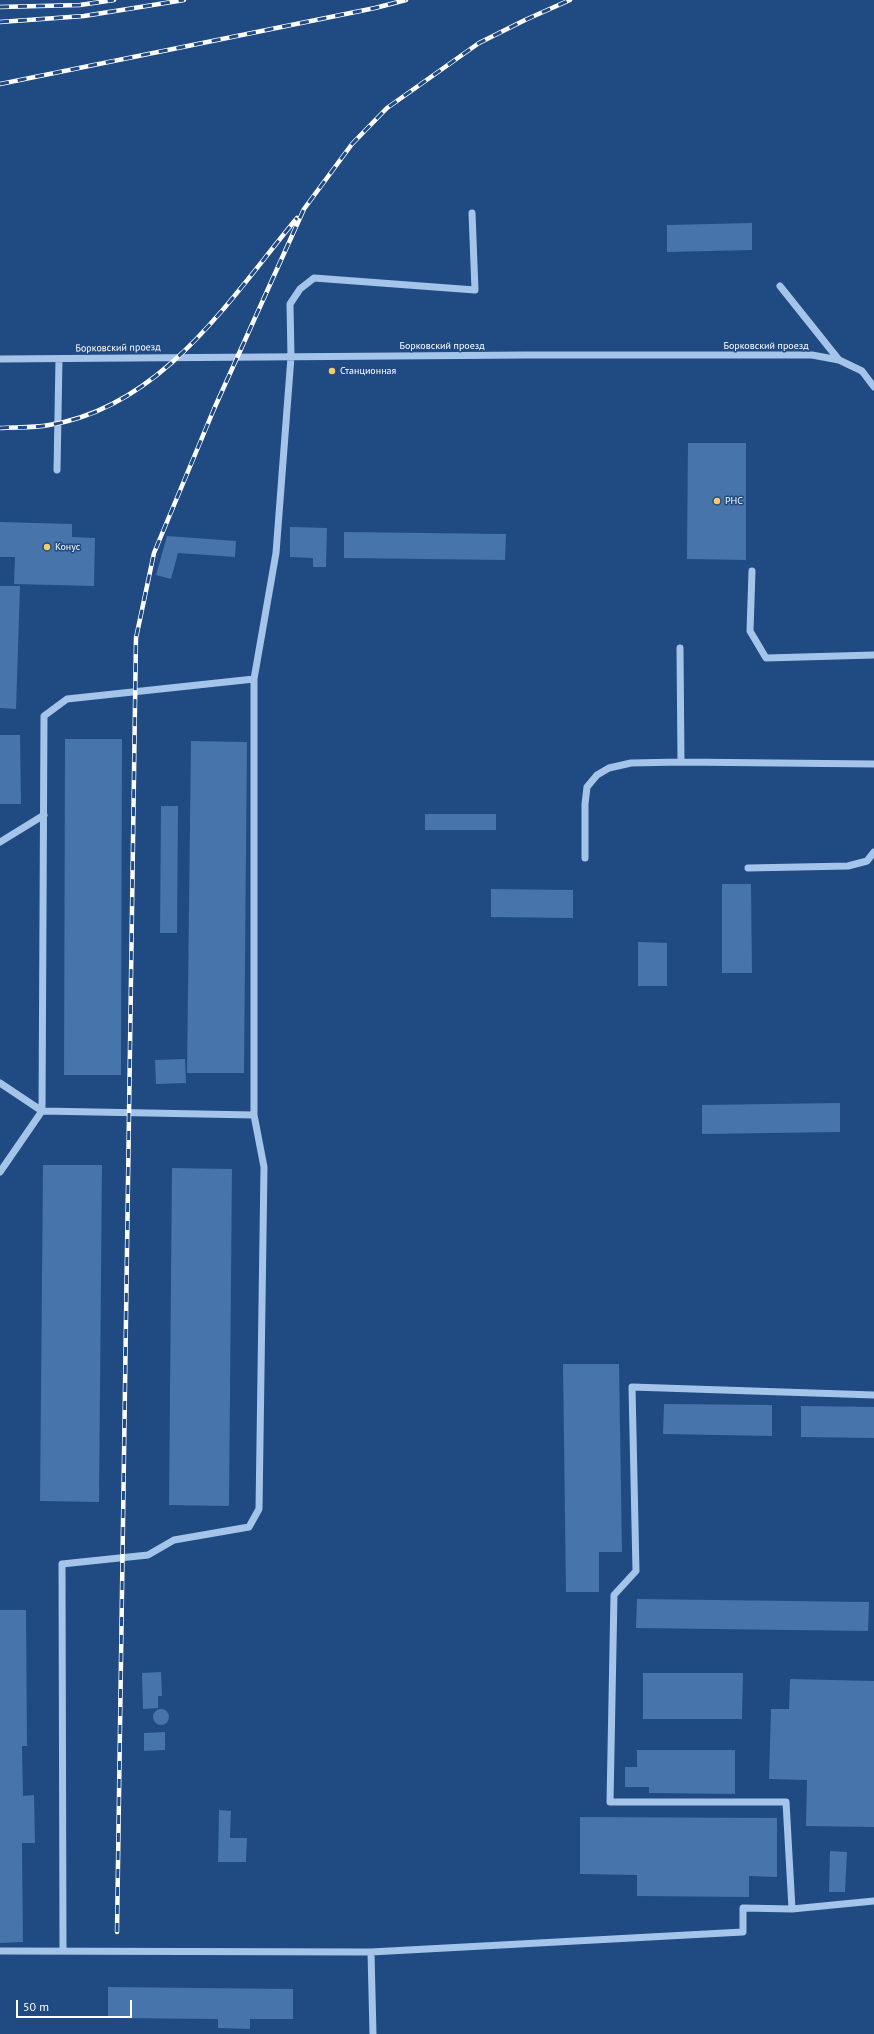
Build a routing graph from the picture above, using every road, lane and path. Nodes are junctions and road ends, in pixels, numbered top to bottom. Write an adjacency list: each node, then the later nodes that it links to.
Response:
1 (472, 213): 3 (street)
2 (780, 286): 6 (street)
3 (291, 357): 5 (street, Борковский проезд); 6 (street, Борковский проезд); 12 (street)
4 (0, 359): 5 (street, Борковский проезд)
5 (59, 359): 8 (street)
6 (839, 360): 7 (street, Борковский проезд)
7 (874, 387)
8 (57, 470)
9 (752, 571): 11 (street)
10 (680, 648): 13 (street)
11 (874, 655)
12 (254, 679): 15 (street); 22 (street)
13 (681, 762): 14 (street); 18 (street)
14 (874, 764)
15 (44, 815): 16 (street); 21 (street)
16 (0, 842)
17 (874, 852): 19 (street)
18 (585, 858)
19 (748, 868)
20 (0, 1083): 21 (street)
21 (42, 1111): 22 (street); 23 (street)
22 (254, 1115): 28 (street)
23 (0, 1172)
24 (874, 1395): 26 (street)
25 (874, 1901): 26 (street)
26 (792, 1909): 29 (street)
27 (0, 1951): 28 (street)
28 (63, 1951): 29 (street)
29 (371, 1952): 30 (street)
30 (373, 2034)

